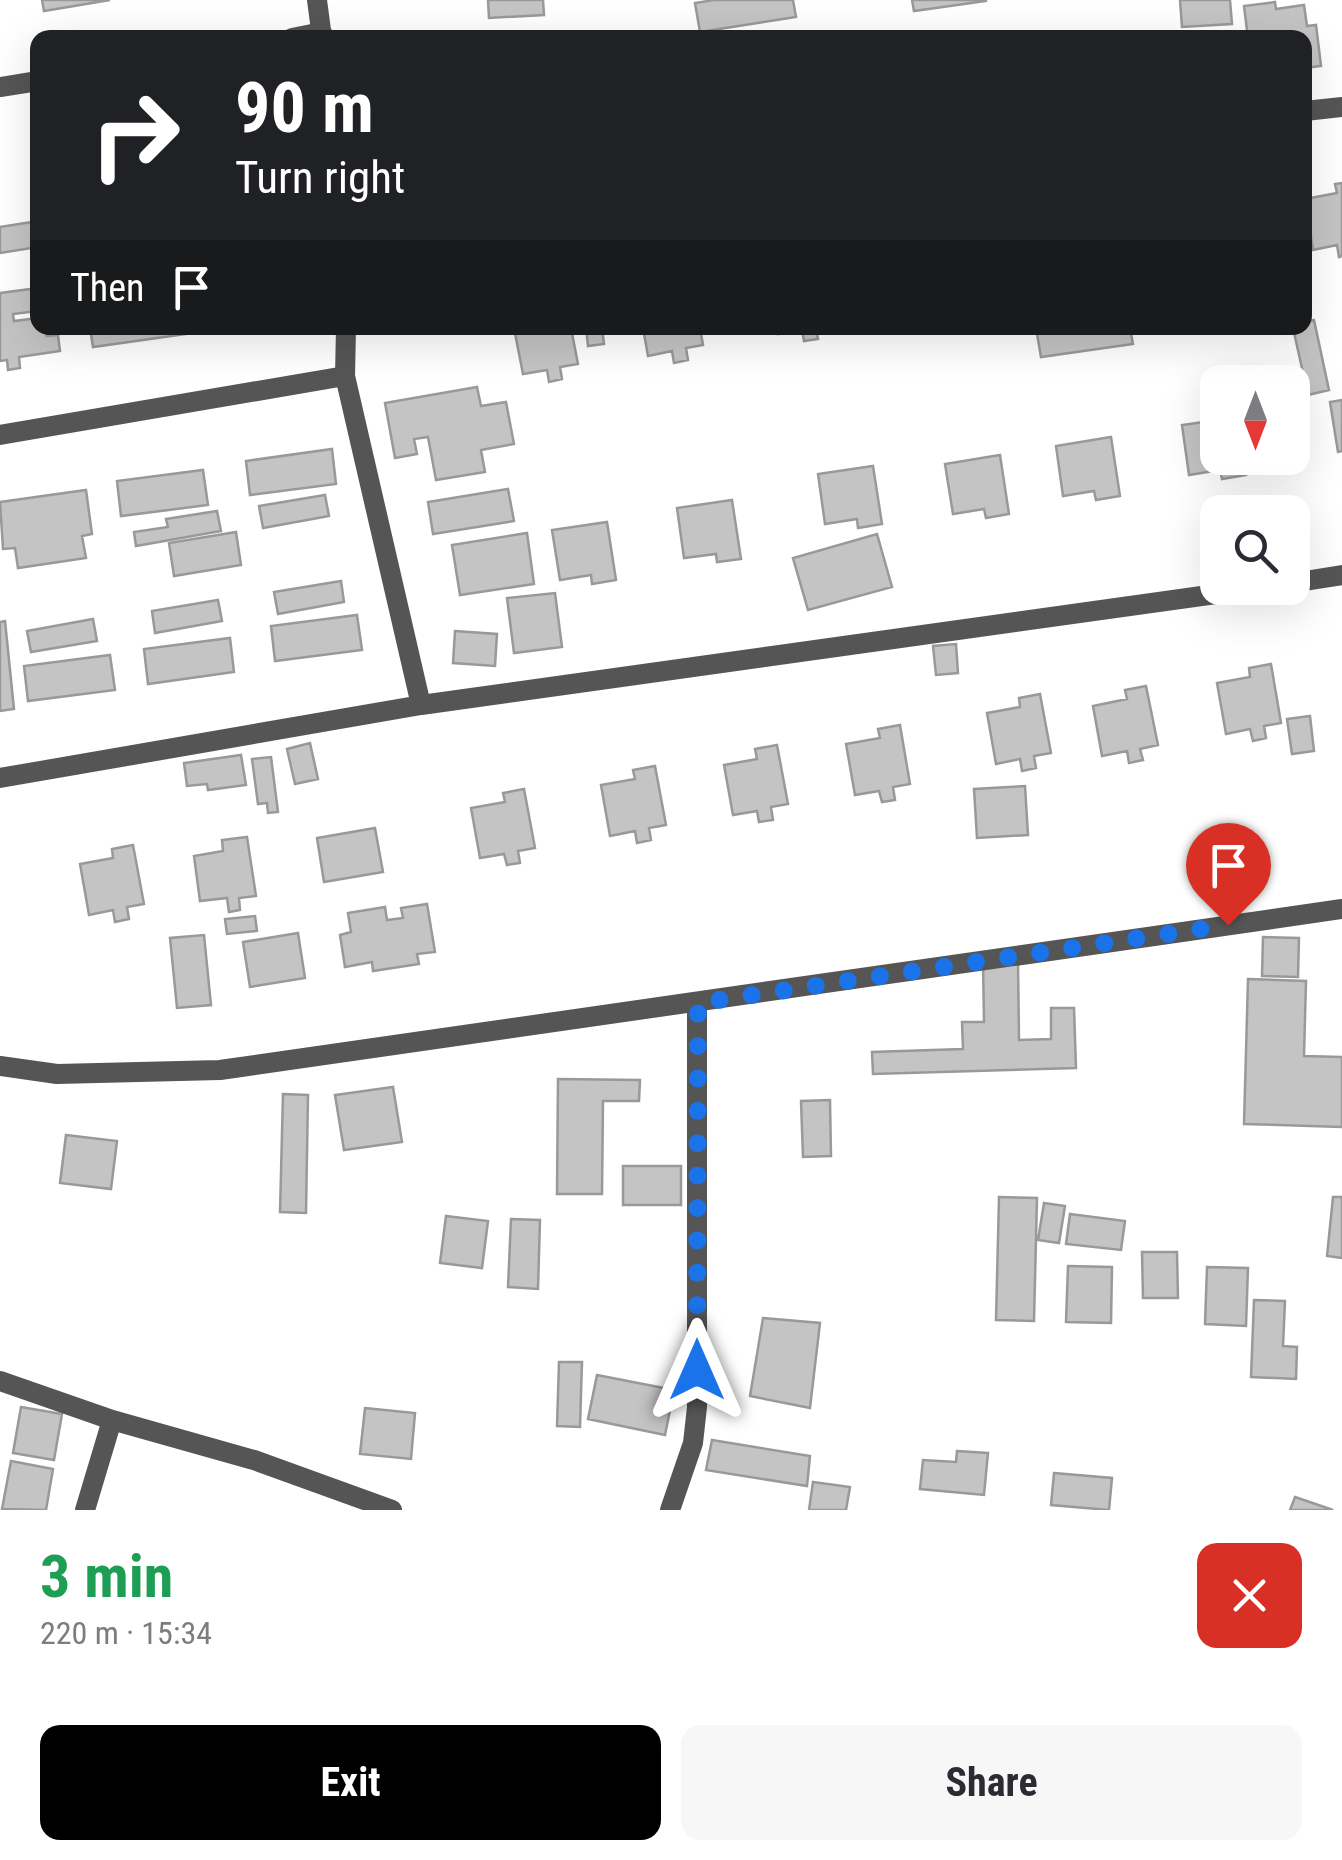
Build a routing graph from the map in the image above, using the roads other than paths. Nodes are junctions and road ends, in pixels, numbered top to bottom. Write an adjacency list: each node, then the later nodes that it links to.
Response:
1 (318, 0): 2 (street)
2 (321, 30)
3 (30, 82): 4 (street)
4 (0, 87)
5 (1342, 108): 6 (street)
6 (1312, 111)
7 (346, 335): 8 (street)
8 (345, 376): 9 (street); 13 (street)
9 (0, 435)
10 (1342, 575): 11 (street)
11 (1310, 579)
12 (1200, 596): 13 (street)
13 (420, 705): 14 (street)
14 (0, 778)
15 (1342, 909): 16 (street)
16 (698, 1003): 17 (street); 22 (street)
17 (0, 1066)
18 (0, 1381): 19 (street)
19 (112, 1420): 20 (street); 21 (street)
20 (85, 1510)
21 (391, 1510)
22 (670, 1510)

